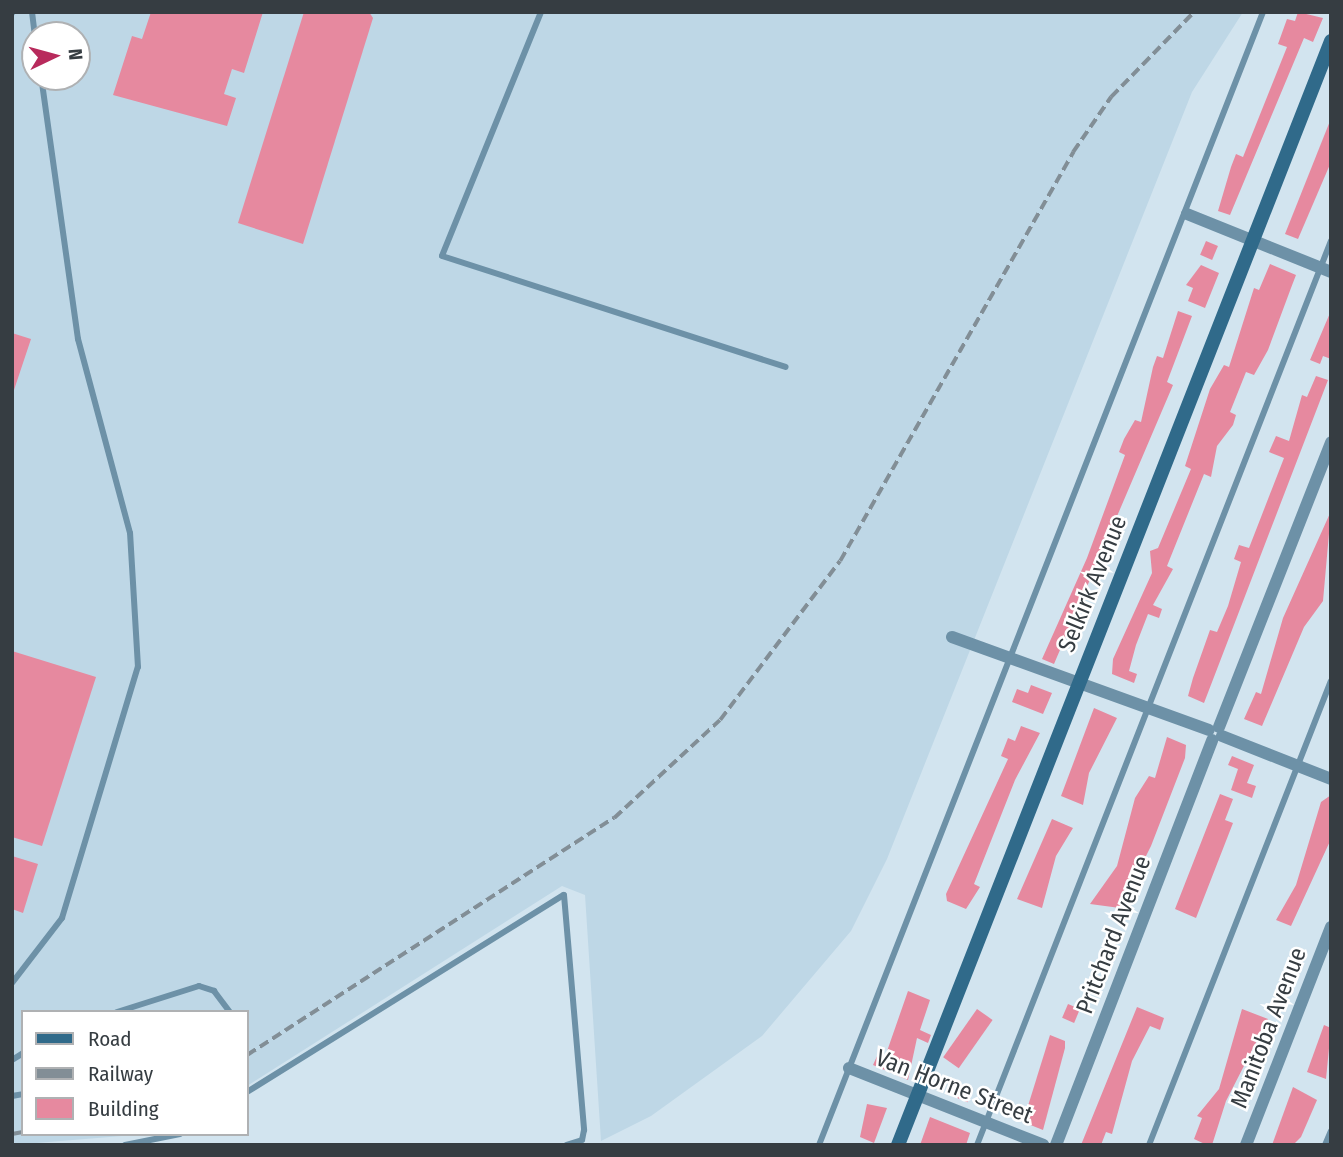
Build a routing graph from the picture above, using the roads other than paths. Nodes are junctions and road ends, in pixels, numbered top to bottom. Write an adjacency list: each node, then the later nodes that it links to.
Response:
1 (541, 12): 9 (lane)
2 (1263, 12): 5 (lane)
3 (1331, 41): 7 (street, Selkirk Avenue)
4 (43, 91): 20 (lane)
5 (1187, 214): 7 (street); 12 (lane)
6 (1331, 241): 8 (lane)
7 (1254, 242): 8 (street); 14 (street, Selkirk Avenue)
8 (1326, 270): 15 (lane)
9 (785, 367)
10 (1331, 442): 16 (street, Pritchard Avenue)
11 (951, 637): 12 (street)
12 (1010, 660): 14 (street); 23 (lane)
13 (1331, 681): 17 (lane)
14 (1077, 686): 15 (street); 25 (street, Selkirk Avenue)
15 (1149, 711): 16 (street); 26 (lane)
16 (1215, 733): 17 (street); 35 (street, Pritchard Avenue)
17 (1298, 766): 18 (street); 36 (lane)
18 (1331, 779)
19 (1331, 927): 37 (street, Manitoba Avenue)
20 (12, 983)
21 (123, 1010): 22 (lane)
22 (228, 1010)
23 (849, 1068): 25 (street, Van Horne Street); 31 (lane)
24 (248, 1091): 30 (lane)
25 (917, 1095): 26 (street, Van Horne Street); 32 (street, Selkirk Avenue)
26 (986, 1122): 33 (lane); 34 (street, Van Horne Street)
27 (1331, 1131): 38 (lane)
28 (170, 1136): 29 (lane)
29 (125, 1145)
30 (567, 1145)
31 (819, 1145)
32 (898, 1145)
33 (977, 1145)
34 (1043, 1145)
35 (1056, 1145)
36 (1149, 1145)
37 (1246, 1145)
38 (1325, 1145)

